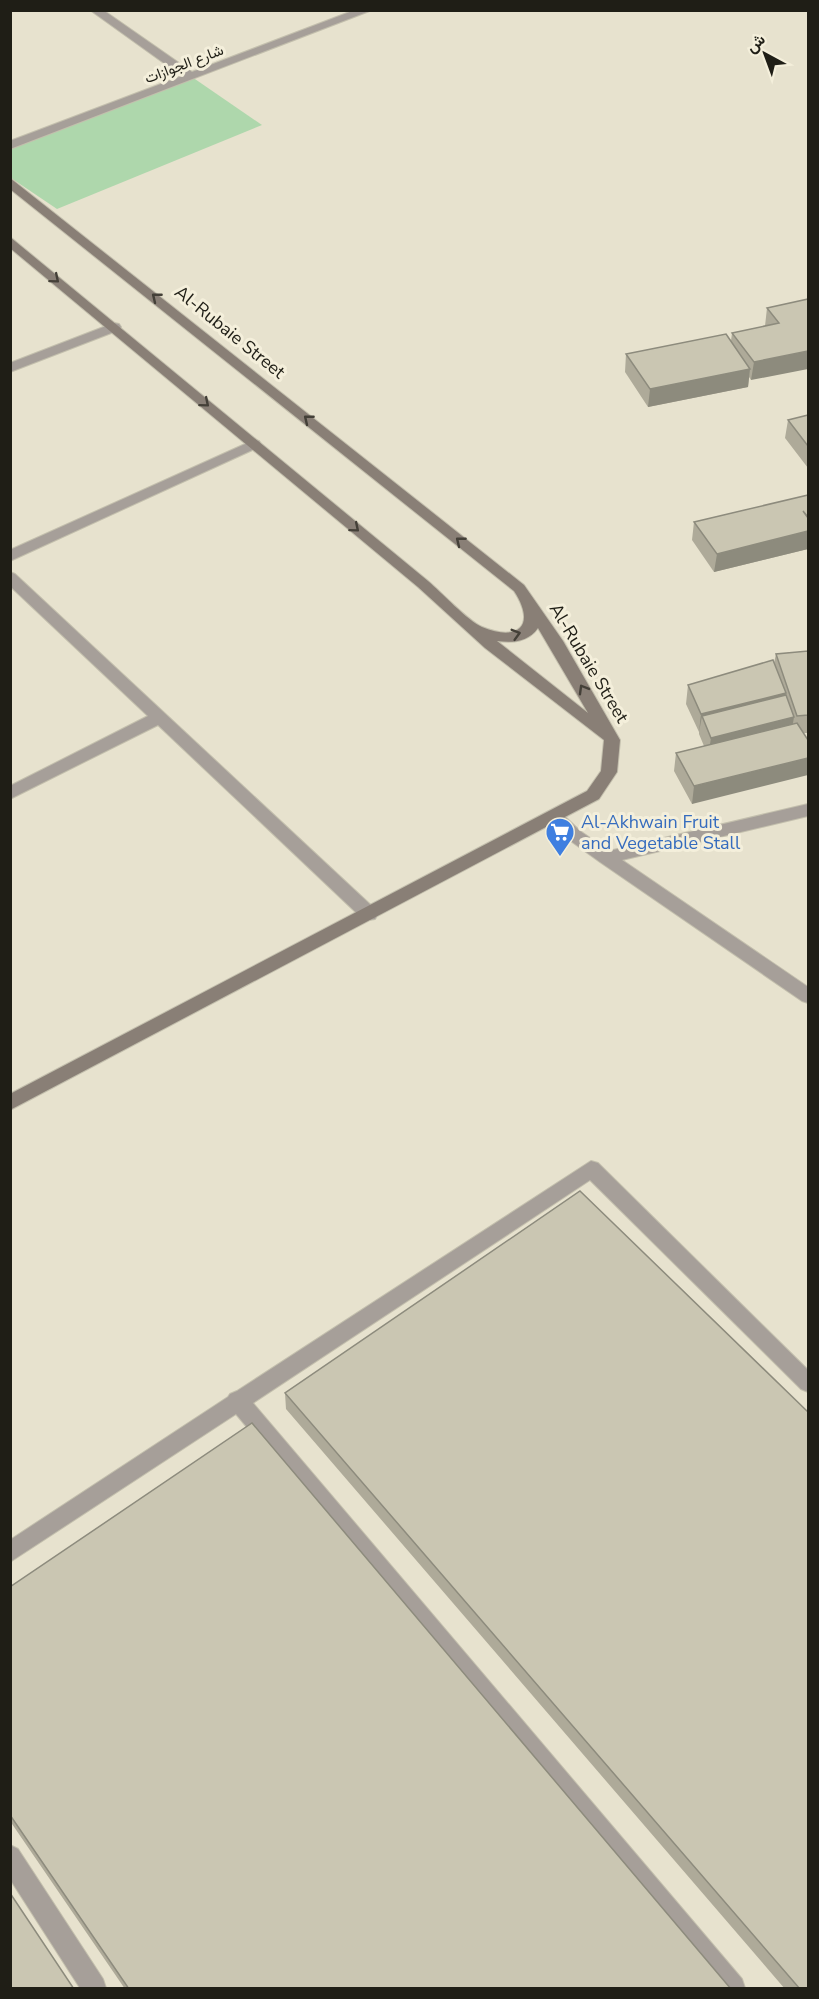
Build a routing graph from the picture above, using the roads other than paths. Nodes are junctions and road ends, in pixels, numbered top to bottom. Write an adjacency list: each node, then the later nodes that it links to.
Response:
1 (95, 10): 5 (street)
2 (331, 10): 4 (street)
3 (368, 10): 4 (street, شارع الجوازات)
4 (345, 19): 5 (street, شارع الجوازات)
5 (192, 77): 6 (street, شارع الجوازات)
6 (10, 145)
7 (10, 182): 14 (street, Al-Rubaie Street, one-way to 7)
8 (10, 241): 9 (street, Al-Rubaie Street, one-way to 9)
9 (114, 327): 10 (street); 11 (street, Al-Rubaie Street, one-way to 11)
10 (10, 368)
11 (254, 444): 12 (street); 15 (street, Al-Rubaie Street, one-way to 15)
12 (10, 556)
13 (10, 577): 16 (street)
14 (529, 603): 15 (street, one-way to 14); 17 (street, Al-Rubaie Street, one-way to 14)
15 (474, 629): 17 (street, Al-Rubaie Street)
16 (160, 717): 18 (street); 22 (street)
17 (612, 740): 20 (street)
18 (10, 793)
19 (808, 810): 21 (street)
20 (554, 816): 21 (street); 22 (street)
21 (606, 858): 23 (street)
22 (369, 914): 24 (street)
23 (808, 996)
24 (10, 1103)
25 (808, 1383): 26 (street)
26 (237, 1400): 27 (street); 30 (street)
27 (10, 1551)
28 (10, 1857): 29 (street)
29 (94, 1989)
30 (733, 1989)

